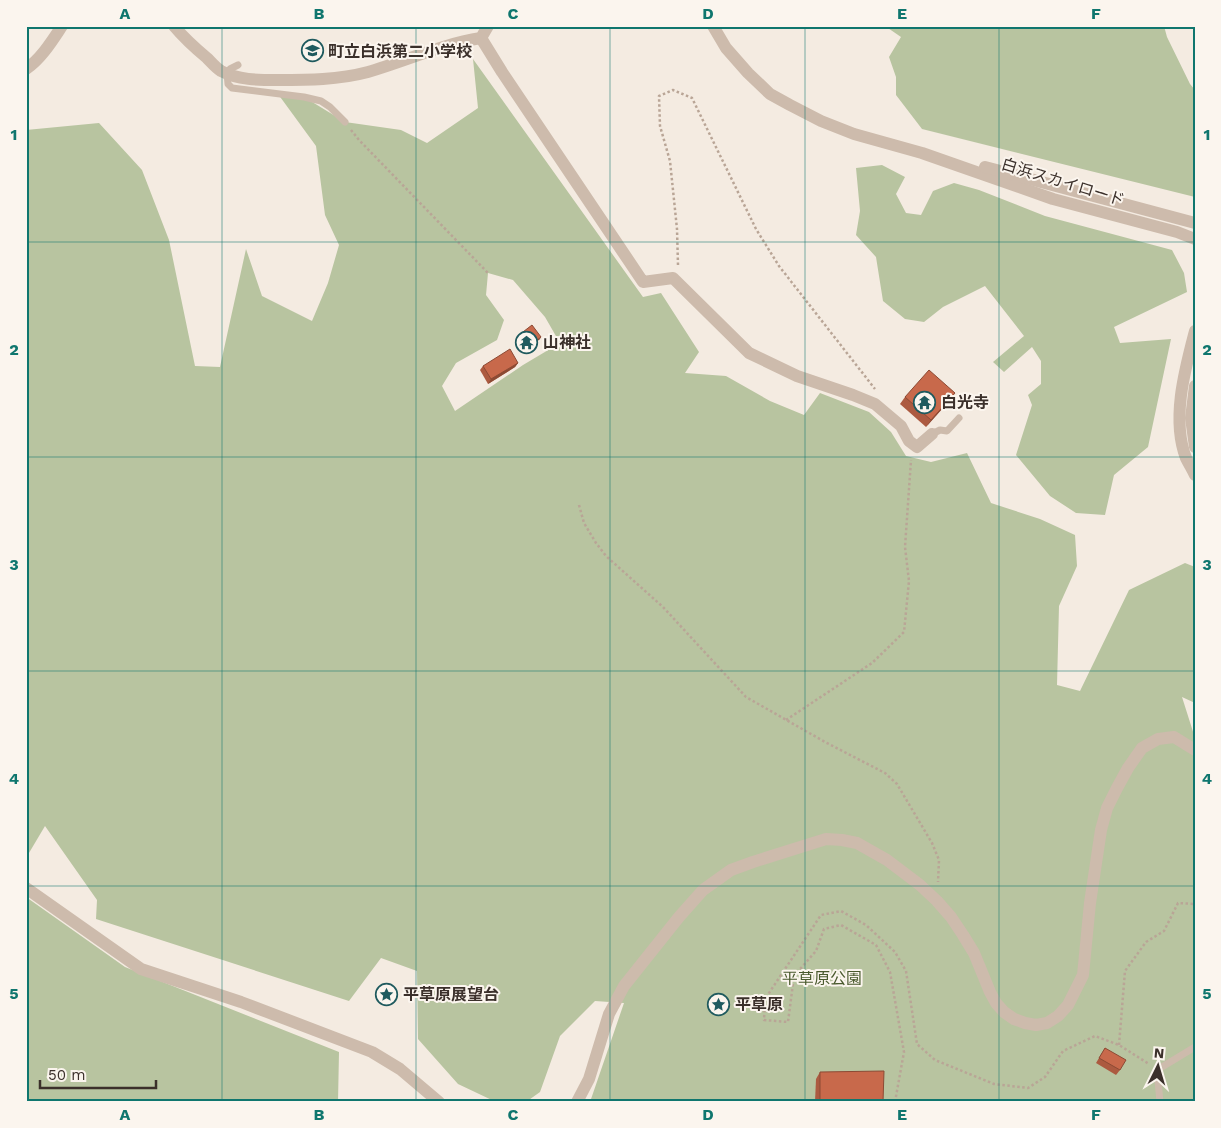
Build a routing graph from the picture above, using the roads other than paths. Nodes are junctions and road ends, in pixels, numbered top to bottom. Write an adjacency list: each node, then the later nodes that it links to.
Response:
1 (62, 26): 7 (street)
2 (174, 26): 8 (street)
3 (488, 26): 5 (street)
4 (713, 26): 10 (street, 白浜スカイロード)
5 (482, 38): 8 (street); 16 (street)
6 (238, 65): 8 (lane)
7 (26, 68)
8 (227, 73): 9 (lane)
9 (345, 122)
10 (922, 154): 11 (street, 白浜スカイロード); 12 (street, 白浜スカイロード)
11 (1195, 223)
12 (1195, 239)
13 (1195, 331): 18 (street)
14 (1195, 386): 17 (street)
15 (959, 418): 16 (lane)
16 (932, 434)
17 (1195, 446)
18 (1195, 475)
19 (1195, 750): 23 (street)
20 (26, 888): 22 (street)
21 (1195, 1047): 24 (lane)
22 (439, 1102)
23 (577, 1102)
24 (1160, 1102)

